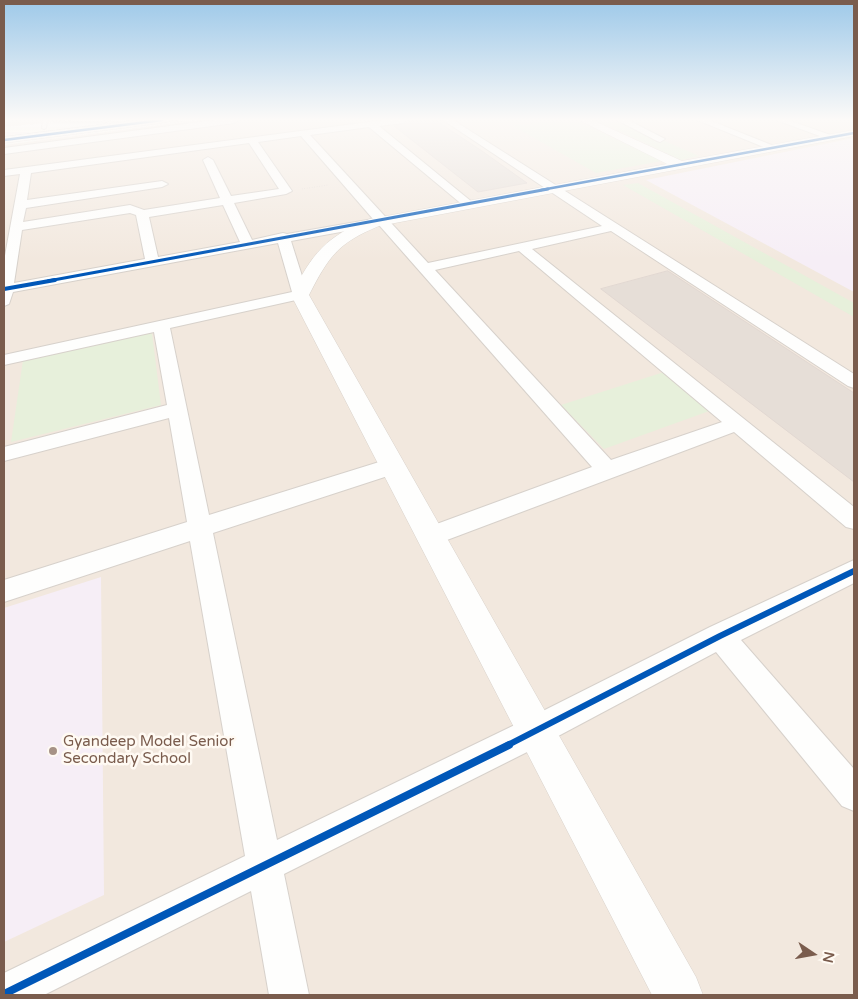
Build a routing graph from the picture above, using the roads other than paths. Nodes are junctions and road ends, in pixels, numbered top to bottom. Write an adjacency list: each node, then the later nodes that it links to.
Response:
1 (52, 167): 9 (street)
2 (73, 167): 11 (street)
3 (211, 167): 14 (street)
4 (266, 167): 14 (street)
5 (333, 167): 18 (street)
6 (423, 167): 15 (street)
7 (520, 167): 12 (street)
8 (671, 167): 12 (street)
9 (26, 170): 10 (street); 16 (street)
10 (4, 173)
11 (72, 188): 13 (street); 16 (street)
12 (553, 188): 15 (street); 20 (street)
13 (164, 193): 14 (street); 17 (street)
14 (227, 200): 22 (street)
15 (468, 204): 18 (street)
16 (20, 205): 19 (street)
17 (142, 214): 19 (street); 24 (street)
18 (379, 221): 21 (street); 25 (street); 27 (street)
19 (16, 227): 26 (street)
20 (613, 227): 23 (street); 30 (street)
21 (283, 237): 22 (street); 27 (street)
22 (247, 244): 24 (street)
23 (522, 248): 25 (street); 32 (street)
24 (152, 261): 26 (street)
25 (425, 268): 35 (street)
26 (4, 293)
27 (300, 295): 28 (street); 34 (street)
28 (161, 325): 29 (street); 31 (street)
29 (4, 360)
30 (854, 382)
31 (177, 409): 33 (street); 37 (street)
32 (737, 424): 35 (street); 36 (street)
33 (4, 454)
34 (392, 466): 37 (street); 38 (street)
35 (607, 470): 38 (street)
36 (854, 520)
37 (200, 528): 40 (street); 44 (street)
38 (430, 536): 42 (street)
39 (852, 575): 41 (street)
40 (4, 592)
41 (720, 636): 42 (street); 43 (street)
42 (536, 731): 44 (street); 47 (street)
43 (854, 794)
44 (265, 866): 45 (street); 46 (street)
45 (4, 994)
46 (289, 995)
47 (678, 995)

